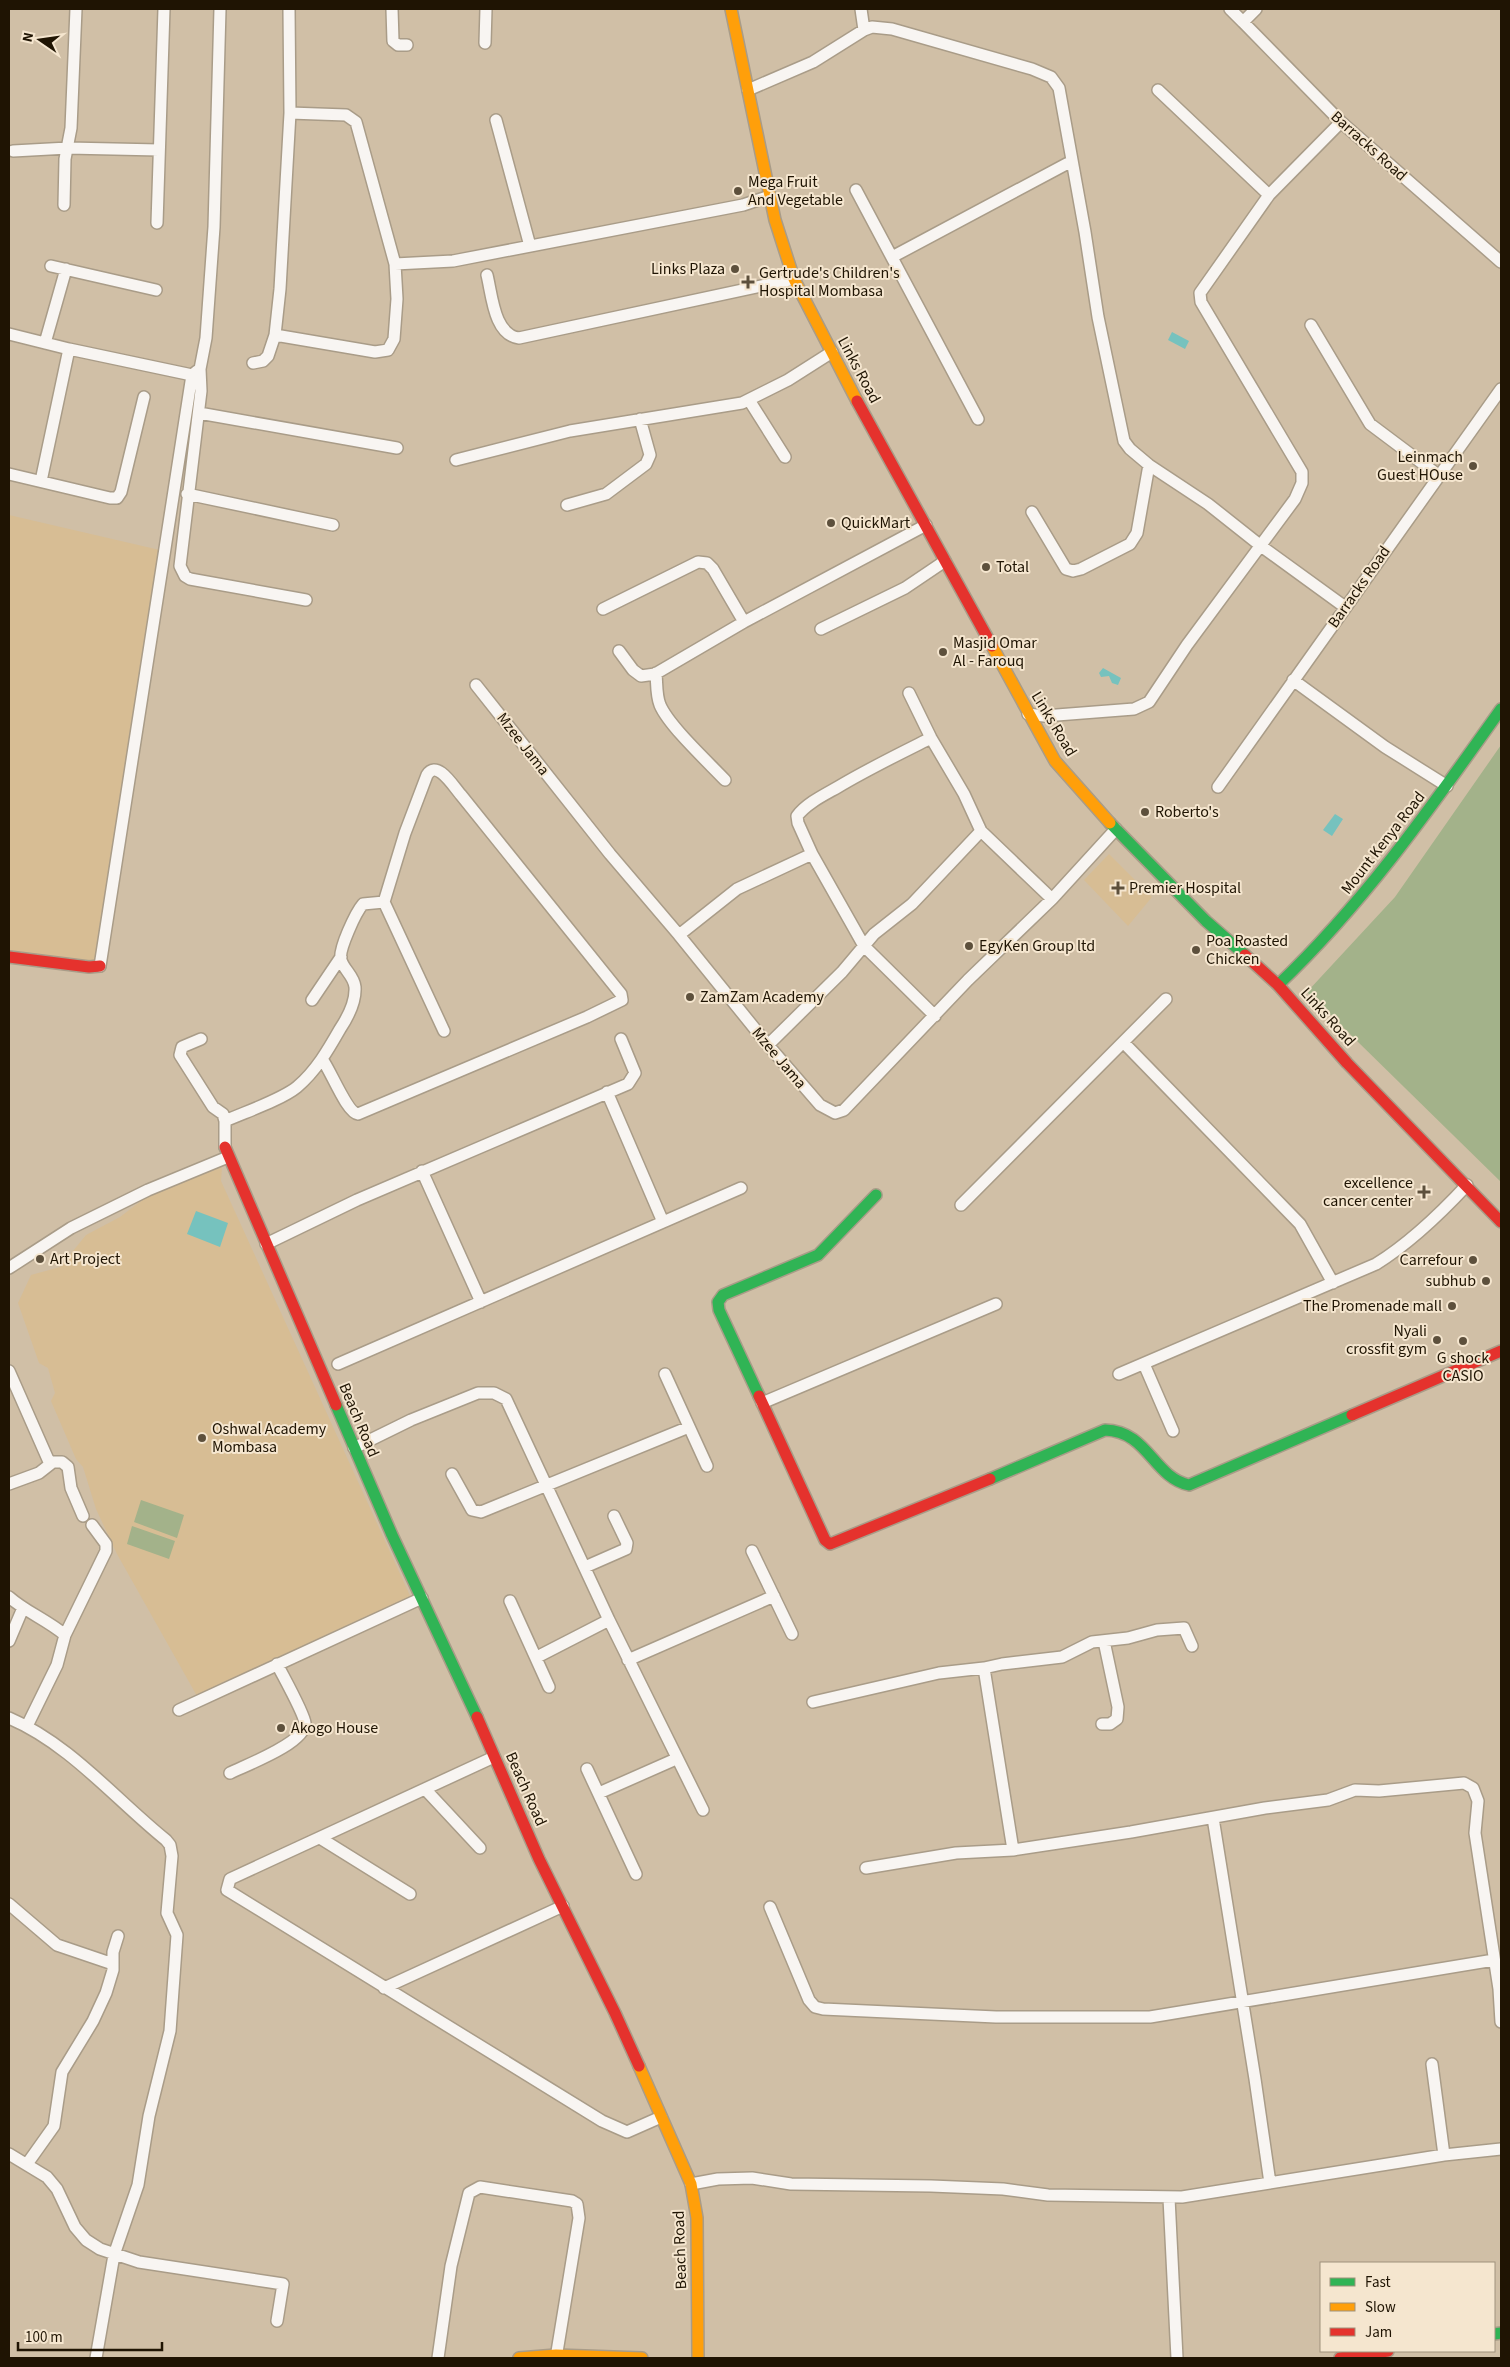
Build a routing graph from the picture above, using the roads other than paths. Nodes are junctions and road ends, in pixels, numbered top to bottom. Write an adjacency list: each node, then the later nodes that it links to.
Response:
1 (76, 9): 20 (street)
2 (164, 9): 21 (street)
3 (220, 9): 45 (street)
4 (290, 9): 17 (street)
5 (392, 9): 14 (street)
6 (486, 9): 13 (street)
7 (731, 9): 15 (main road, Links Road)
8 (861, 9): 12 (street)
9 (1230, 9): 11 (street, Barracks Road)
10 (1256, 9): 11 (street)
11 (1243, 22): 19 (street, Barracks Road)
12 (864, 30): 15 (street); 23 (street)
13 (485, 43)
14 (407, 45)
15 (748, 90): 26 (main road, Links Road)
16 (1158, 90): 25 (street)
17 (290, 113): 32 (street); 40 (street)
18 (496, 120): 29 (street)
19 (1341, 122): 25 (street); 31 (street, Barracks Road)
20 (68, 148): 21 (street); 22 (street); 27 (street)
21 (159, 150): 28 (street)
22 (13, 151)
23 (1072, 161): 30 (street); 55 (street)
24 (856, 190): 30 (street)
25 (1270, 195): 64 (street)
26 (770, 196): 29 (street); 36 (main road, Links Road)
27 (64, 206)
28 (157, 223)
29 (530, 246): 32 (street)
30 (892, 257): 51 (street)
31 (1501, 262)
32 (395, 264): 40 (street)
33 (51, 266): 34 (street)
34 (66, 269): 37 (street); 41 (street)
35 (487, 275): 36 (street)
36 (794, 279): 43 (main road, Links Road)
37 (156, 290)
38 (1311, 325): 57 (street)
39 (9, 334): 41 (street)
40 (275, 334): 44 (street)
41 (45, 343): 42 (street)
42 (70, 350): 45 (street); 58 (street)
43 (832, 352): 48 (street); 63 (main road, Links Road)
44 (253, 363)
45 (196, 372): 49 (street); 91 (street)
46 (1501, 389): 57 (street, Barracks Road)
47 (144, 397): 58 (street)
48 (749, 400): 50 (street); 53 (street)
49 (199, 413): 52 (street); 59 (street)
50 (640, 419): 54 (street); 60 (street)
51 (978, 419)
52 (397, 448)
53 (785, 457)
54 (456, 460)
55 (1149, 465): 61 (street); 64 (street)
56 (9, 474): 58 (street)
57 (1438, 475): 67 (street, Barracks Road)
58 (41, 481)
59 (188, 494): 62 (street); 66 (street)
60 (567, 505)
61 (1032, 512)
62 (333, 525)
63 (926, 525): 65 (main road, Links Road); 69 (street)
64 (1261, 546): 67 (street); 77 (street)
65 (945, 560): 70 (street); 77 (main road, Links Road)
66 (306, 600)
67 (1345, 607): 73 (street, Barracks Road)
68 (603, 609): 69 (street)
69 (744, 622): 72 (street)
70 (821, 629)
71 (619, 651): 72 (street)
72 (656, 673): 79 (street)
73 (1292, 680): 80 (street); 81 (street, Barracks Road)
74 (476, 685): 87 (street, Mzee Jama)
75 (910, 693): 78 (street)
76 (1501, 710): 80 (main road, Mount Kenya Road)
77 (1028, 714): 82 (main road, Links Road)
78 (930, 738): 83 (street); 84 (street)
79 (724, 780)
80 (1447, 786): 92 (main road, Mount Kenya Road)
81 (1218, 787)
82 (1116, 829): 85 (street, Mzee Jama); 92 (main road, Links Road)
83 (981, 831): 85 (street); 88 (street)
84 (812, 854): 87 (street); 88 (street)
85 (1052, 899): 95 (street, Mzee Jama)
86 (384, 902): 90 (street); 96 (street); 101 (street)
87 (679, 935): 100 (street, Mzee Jama)
88 (864, 946): 95 (street); 100 (street)
89 (9, 957): 91 (main road)
90 (341, 957): 94 (street); 101 (street)
91 (100, 966)
92 (1278, 985): 106 (main road, Links Road)
93 (1166, 999): 99 (street)
94 (312, 1000)
95 (935, 1016): 100 (street, Mzee Jama)
96 (444, 1031)
97 (201, 1039): 103 (street)
98 (621, 1039): 102 (street)
99 (1124, 1043): 109 (street); 114 (street)
100 (768, 1045)
101 (322, 1059): 103 (street)
102 (607, 1092): 105 (street); 110 (street)
103 (225, 1121): 104 (street)
104 (227, 1152): 112 (main road, Beach Road); 113 (street)
105 (422, 1171): 112 (street); 115 (street)
106 (1467, 1185): 111 (main road, Links Road); 114 (street)
107 (741, 1188): 110 (street)
108 (876, 1195): 124 (main road)
109 (961, 1205)
110 (664, 1222): 115 (street)
111 (1501, 1222)
112 (266, 1244): 127 (main road, Beach Road)
113 (9, 1268)
114 (1333, 1283): 119 (street)
115 (481, 1302): 118 (street)
116 (996, 1304): 124 (street)
117 (1501, 1351): 124 (main road)
118 (338, 1364)
119 (1144, 1364): 122 (street); 126 (street)
120 (9, 1371): 123 (street)
121 (665, 1374): 125 (street)
122 (1119, 1374)
123 (11, 1383): 128 (street)
124 (762, 1403)
125 (689, 1427): 129 (street); 132 (street)
126 (1173, 1431)
127 (354, 1448): 132 (street); 140 (main road, Beach Road)
128 (50, 1464): 131 (street); 133 (street)
129 (707, 1466)
130 (452, 1474): 132 (street)
131 (9, 1484)
132 (546, 1485): 137 (street)
133 (83, 1516)
134 (614, 1516): 137 (street)
135 (92, 1525): 145 (street)
136 (752, 1551): 138 (street)
137 (585, 1568): 143 (street)
138 (774, 1596): 144 (street); 150 (street)
139 (9, 1597): 142 (street)
140 (422, 1598): 151 (street); 159 (main road, Beach Road)
141 (510, 1601): 149 (street)
142 (22, 1608): 145 (street); 146 (street)
143 (609, 1620): 149 (street); 150 (street)
144 (792, 1634)
145 (65, 1635): 158 (street)
146 (9, 1641)
147 (1104, 1641): 148 (street); 152 (street); 157 (street)
148 (1192, 1646)
149 (537, 1657): 153 (street)
150 (628, 1660): 160 (street)
151 (277, 1664): 155 (street); 162 (street)
152 (984, 1668): 154 (street); 169 (street)
153 (549, 1687)
154 (813, 1702)
155 (179, 1710)
156 (9, 1718): 158 (street)
157 (1102, 1724)
158 (27, 1726): 191 (street)
159 (494, 1757): 163 (street); 174 (main road, Beach Road)
160 (676, 1759): 164 (street); 165 (street)
161 (587, 1769): 164 (street)
162 (230, 1773)
163 (425, 1789): 167 (street); 168 (street)
164 (599, 1793): 171 (street)
165 (703, 1810)
166 (1213, 1818): 169 (street); 177 (street); 180 (street)
167 (320, 1838): 172 (street); 179 (street)
168 (480, 1848)
169 (1013, 1850): 170 (street)
170 (866, 1868)
171 (636, 1874)
172 (410, 1894)
173 (9, 1904): 178 (street)
174 (563, 1906): 179 (street); 183 (main road, Beach Road)
175 (770, 1908): 180 (street)
176 (118, 1936): 178 (street)
177 (1494, 1960): 180 (street); 181 (street)
178 (113, 1964): 187 (street)
179 (384, 1988): 183 (street)
180 (1242, 2003): 188 (street)
181 (1501, 2022)
182 (1432, 2064): 186 (street)
183 (661, 2117): 189 (main road, Beach Road)
184 (1501, 2148): 186 (street)
185 (9, 2154): 187 (street)
186 (1444, 2155): 188 (street)
187 (27, 2164): 191 (street)
188 (1270, 2183): 190 (street)
189 (691, 2184): 190 (street); 199 (main road, Beach Road)
190 (1169, 2198): 200 (street)
191 (114, 2255): 192 (street); 195 (street)
192 (277, 2322)
193 (1381, 2352): 201 (main road)
194 (556, 2357): 196 (street); 197 (main road); 198 (main road)
195 (96, 2358)
196 (438, 2358)
197 (519, 2358)
198 (642, 2358)
199 (698, 2358)
200 (1177, 2358)
201 (1340, 2358)

